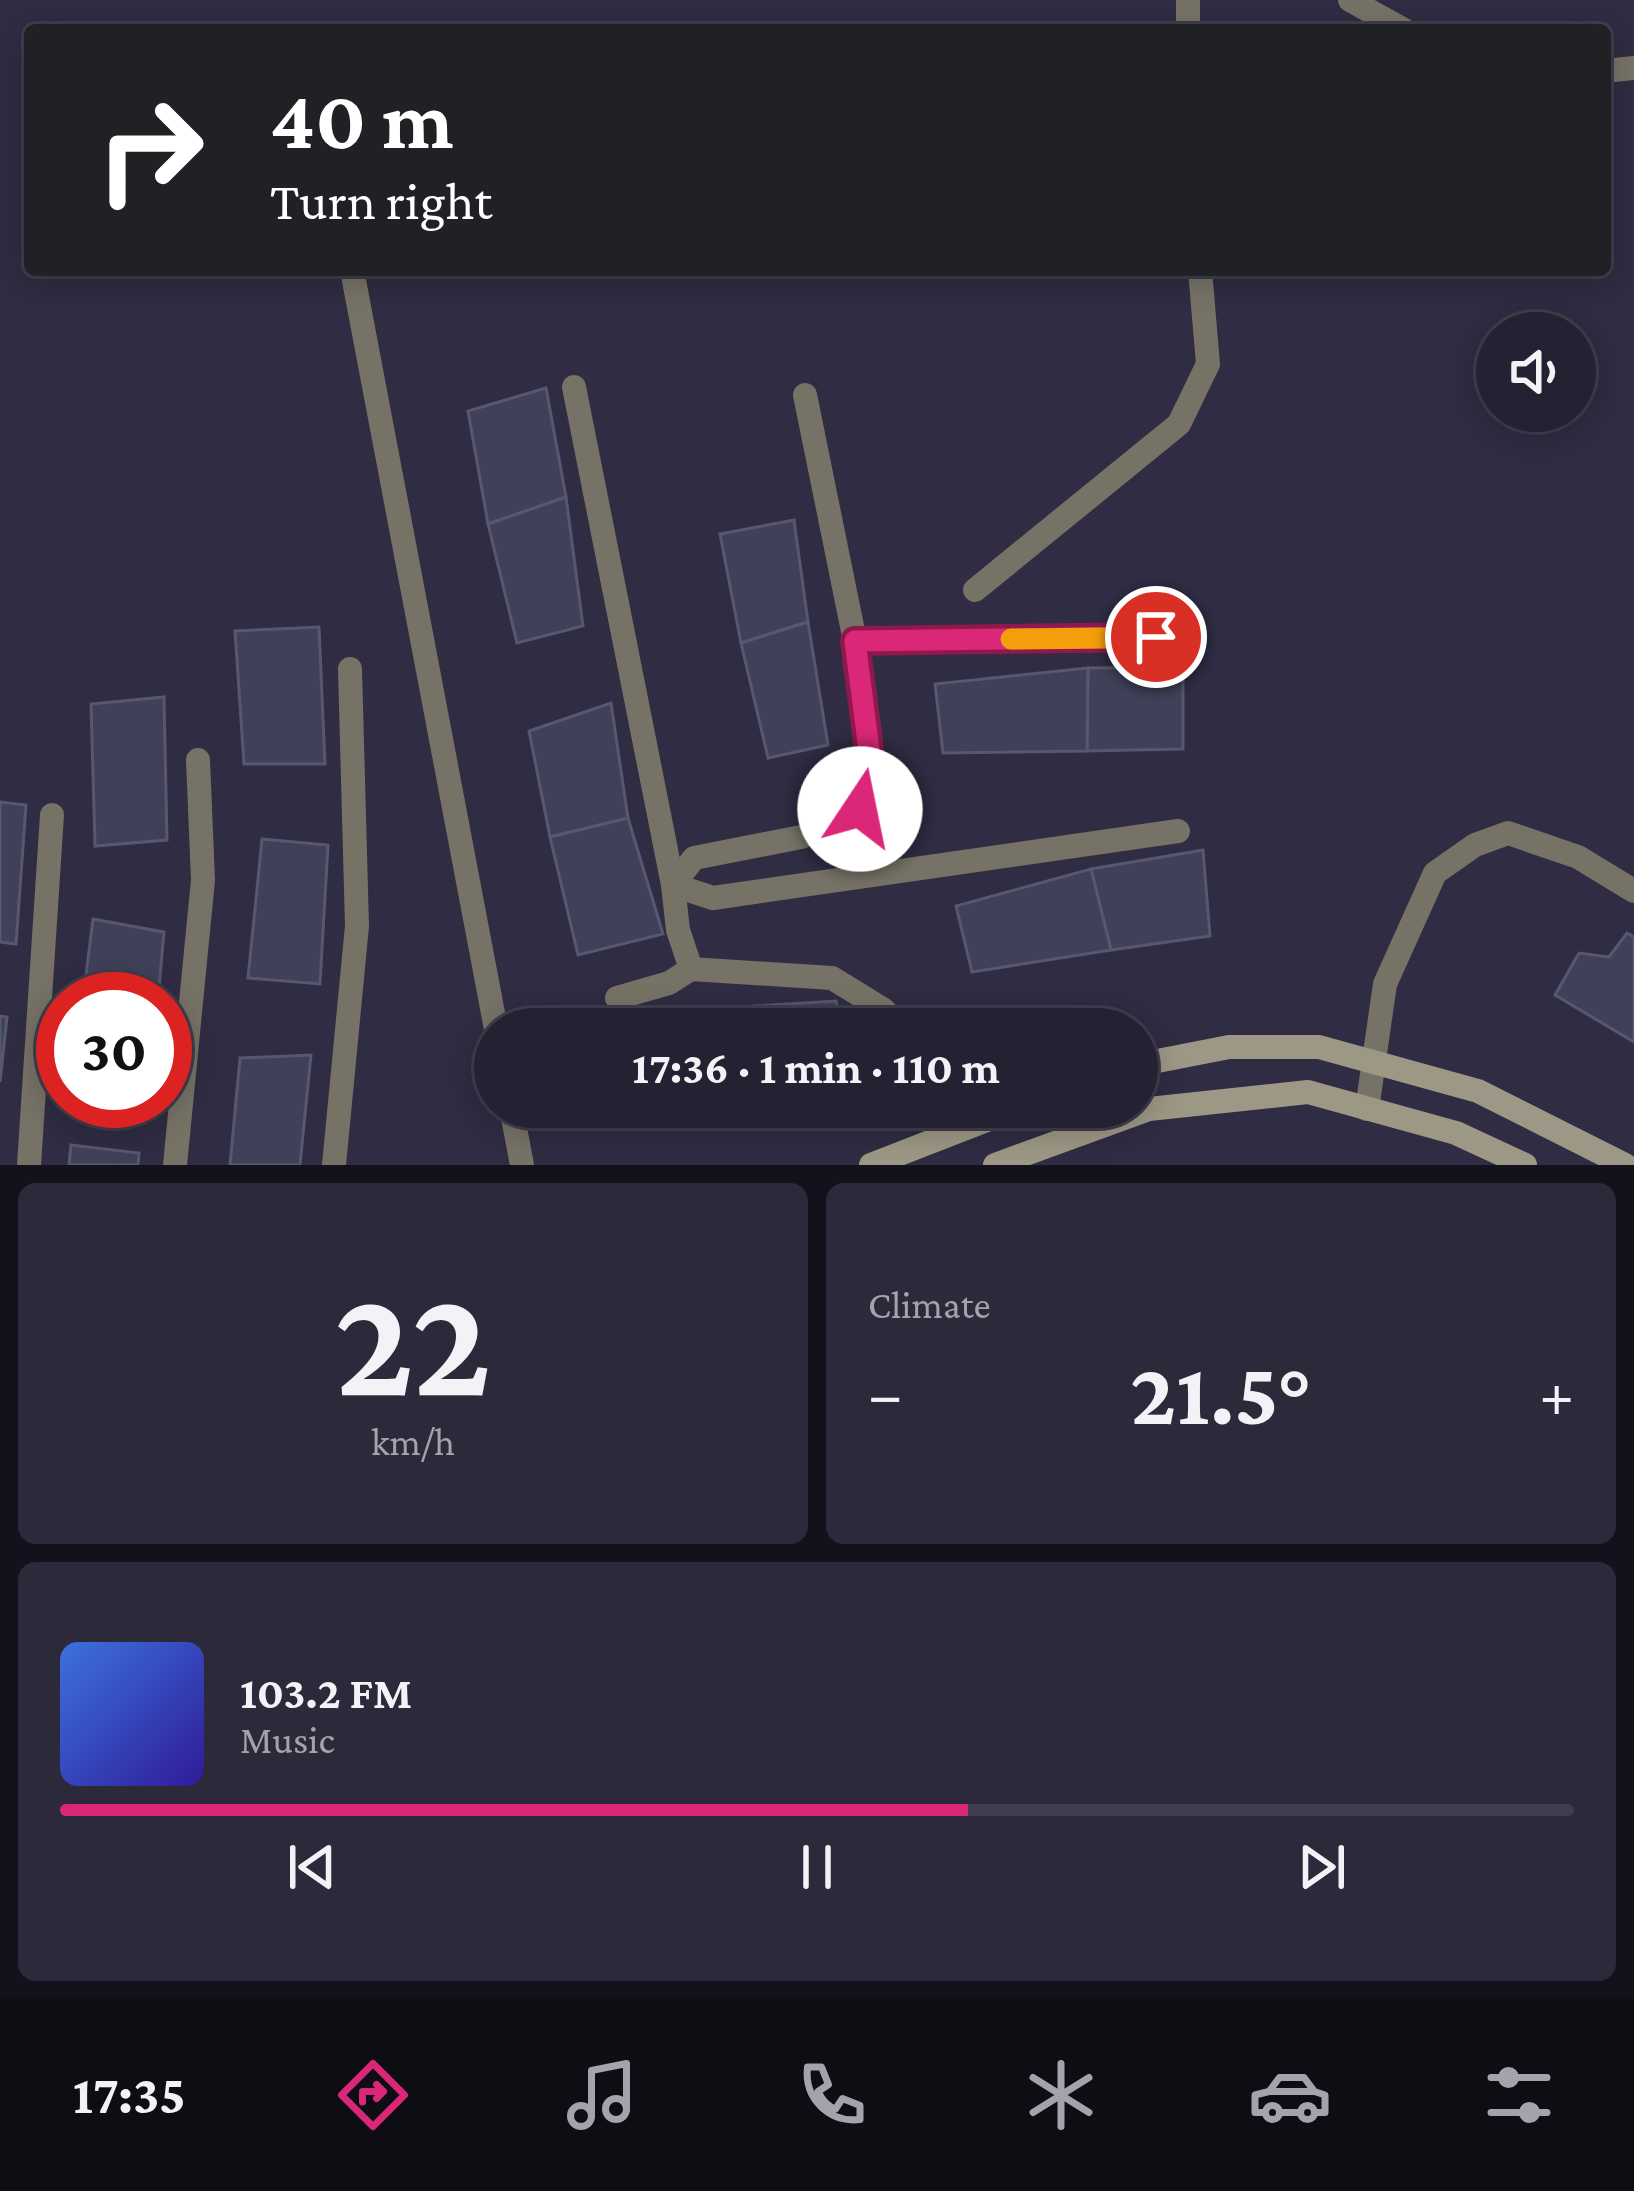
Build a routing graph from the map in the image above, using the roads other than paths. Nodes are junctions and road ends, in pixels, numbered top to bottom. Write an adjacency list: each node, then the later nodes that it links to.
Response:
1 (1350, 0): 2 (street)
2 (1393, 24)
3 (353, 276): 18 (street)
4 (1200, 276): 7 (street)
5 (574, 387): 14 (street)
6 (805, 395): 9 (street)
7 (975, 590)
8 (1156, 637): 9 (street)
9 (855, 641): 14 (street)
10 (350, 669): 27 (street)
11 (198, 760): 26 (street)
12 (52, 815): 25 (street)
13 (1178, 831): 14 (street)
14 (673, 885): 16 (street)
15 (1634, 891): 21 (street)
16 (691, 969): 17 (street); 19 (street)
17 (617, 998)
18 (492, 1008)
19 (881, 1008)
20 (1158, 1061): 21 (main road)
21 (1372, 1062): 22 (street); 32 (main road)
22 (1367, 1108): 30 (main road); 31 (main road)
23 (515, 1128): 28 (street)
24 (941, 1128): 29 (main road)
25 (29, 1165)
26 (175, 1165)
27 (334, 1165)
28 (522, 1165)
29 (872, 1165)
30 (995, 1165)
31 (1525, 1165)
32 (1625, 1165)

